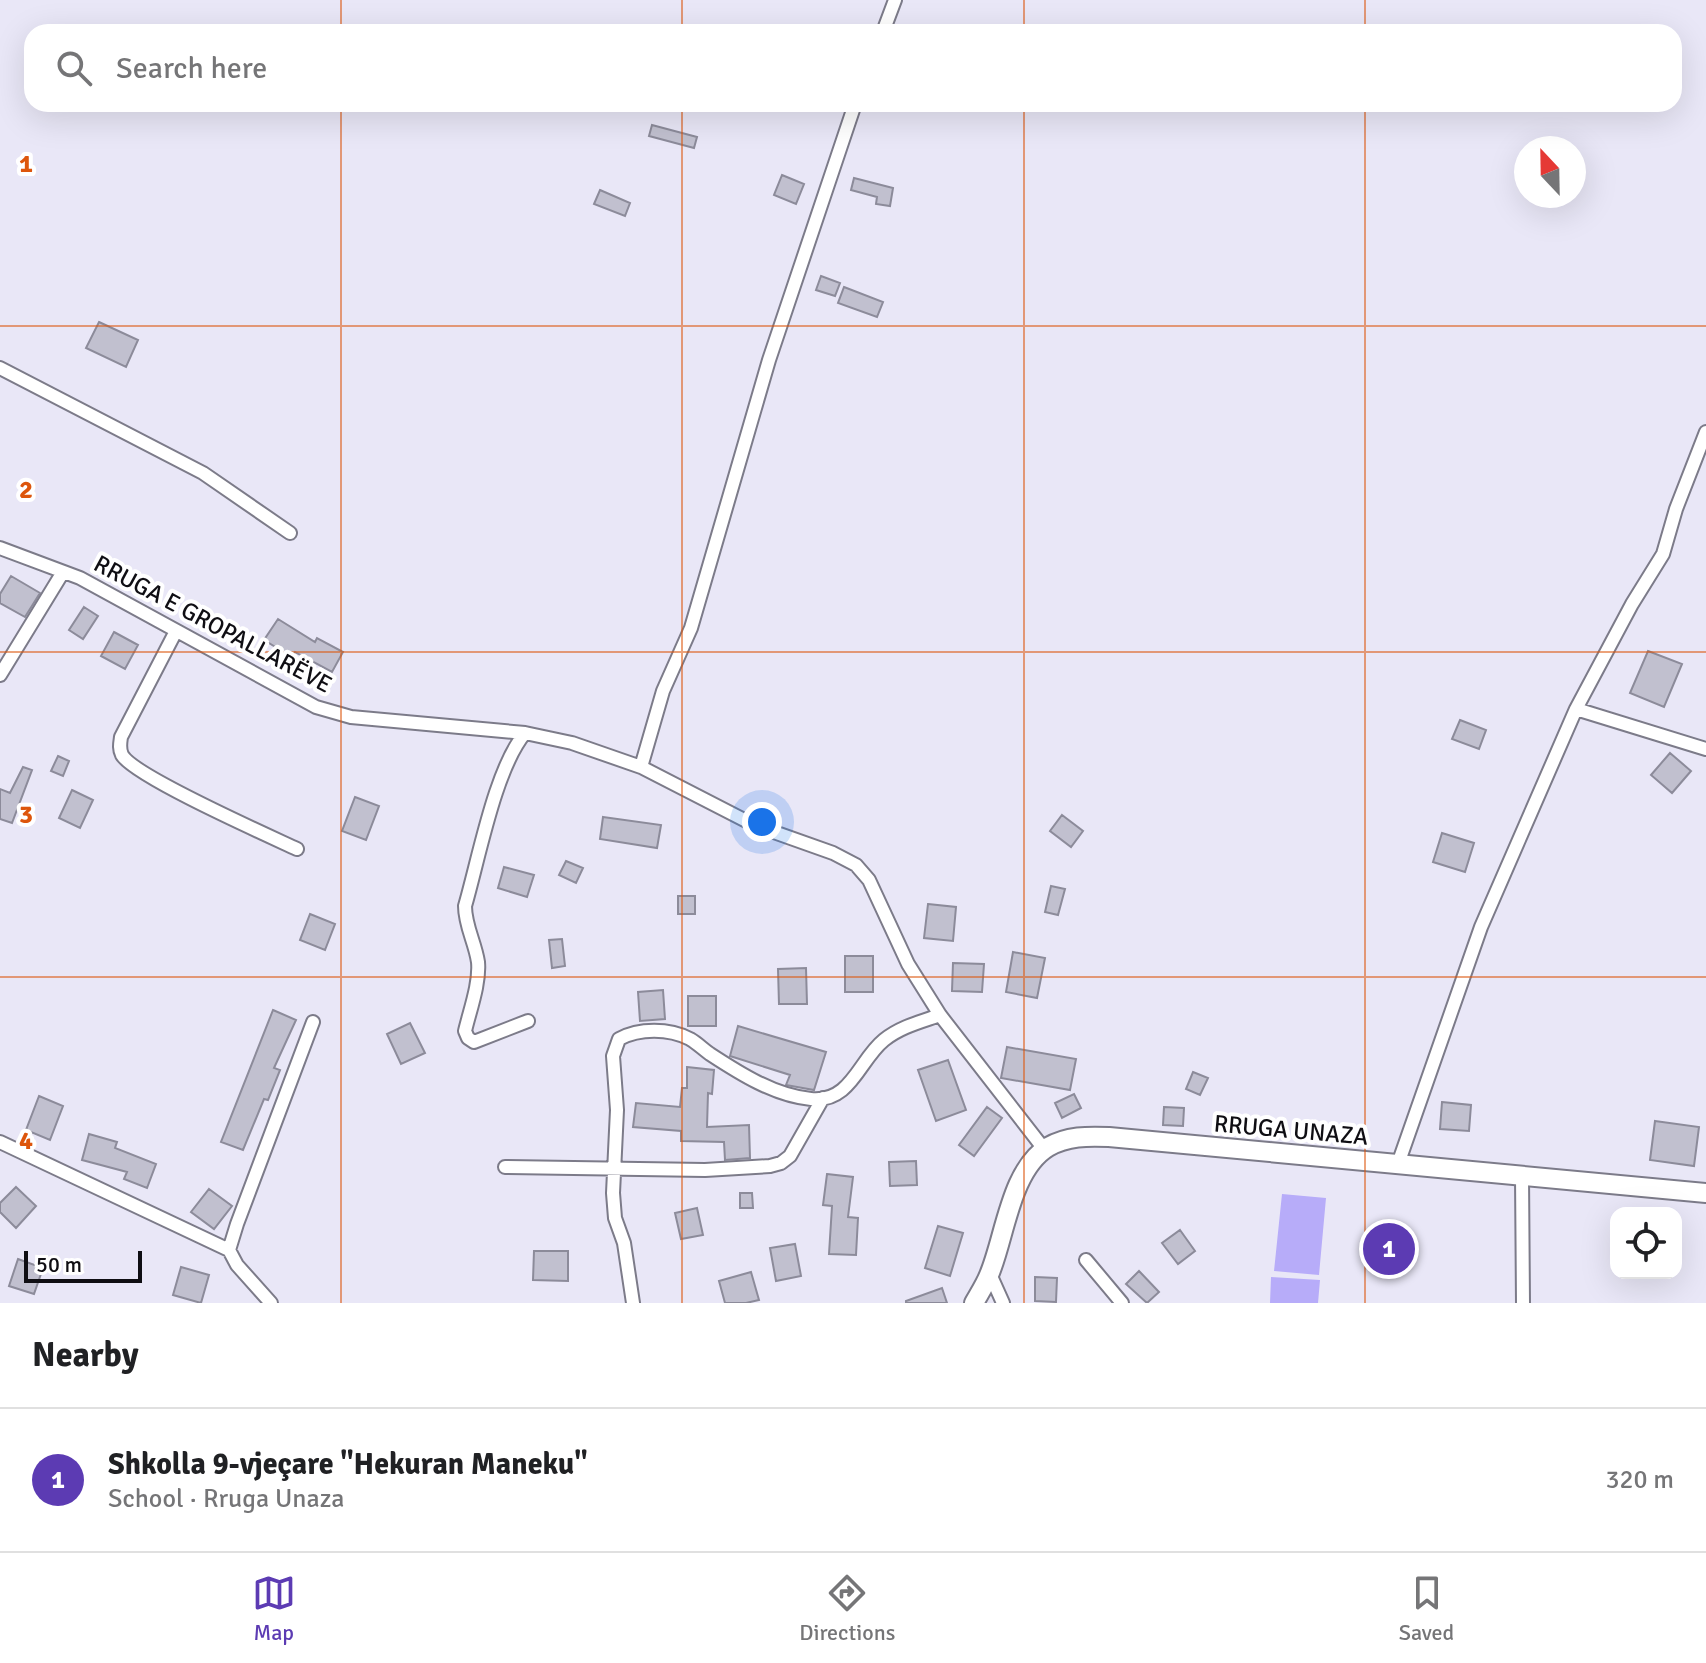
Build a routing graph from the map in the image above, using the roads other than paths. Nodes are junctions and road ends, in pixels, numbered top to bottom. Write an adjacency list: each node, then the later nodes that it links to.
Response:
1 (895, 0): 2 (street)
2 (886, 24)
3 (852, 112): 14 (street)
4 (0, 368): 6 (street)
5 (1706, 432): 11 (street)
6 (290, 533)
7 (0, 548): 8 (street, RRUGA E GROPALLARËVE)
8 (63, 572): 9 (street, RRUGA E GROPALLARËVE); 10 (street)
9 (176, 631): 12 (street, RRUGA E GROPALLARËVE); 15 (street)
10 (0, 675)
11 (1576, 709): 13 (street); 22 (street)
12 (525, 733): 14 (street, RRUGA E GROPALLARËVE); 17 (street)
13 (1706, 749)
14 (641, 767): 16 (street, RRUGA E GROPALLARËVE)
15 (297, 849)
16 (940, 1015): 19 (street); 21 (street, RRUGA E GROPALLARËVE)
17 (528, 1021)
18 (313, 1022): 27 (street)
19 (823, 1098): 24 (street); 24 (street)
20 (0, 1142): 27 (street)
21 (1044, 1149): 22 (main road, RRUGA UNAZA); 29 (main road)
22 (1398, 1164): 25 (main road, RRUGA UNAZA)
23 (505, 1167): 24 (street)
24 (613, 1169): 31 (street)
25 (1522, 1176): 26 (main road, RRUGA UNAZA); 35 (street)
26 (1706, 1193)
27 (229, 1250): 30 (street)
28 (1086, 1260): 34 (street)
29 (990, 1274): 32 (main road); 33 (street)
30 (271, 1303)
31 (633, 1303)
32 (974, 1303)
33 (1003, 1303)
34 (1122, 1303)
35 (1523, 1303)

